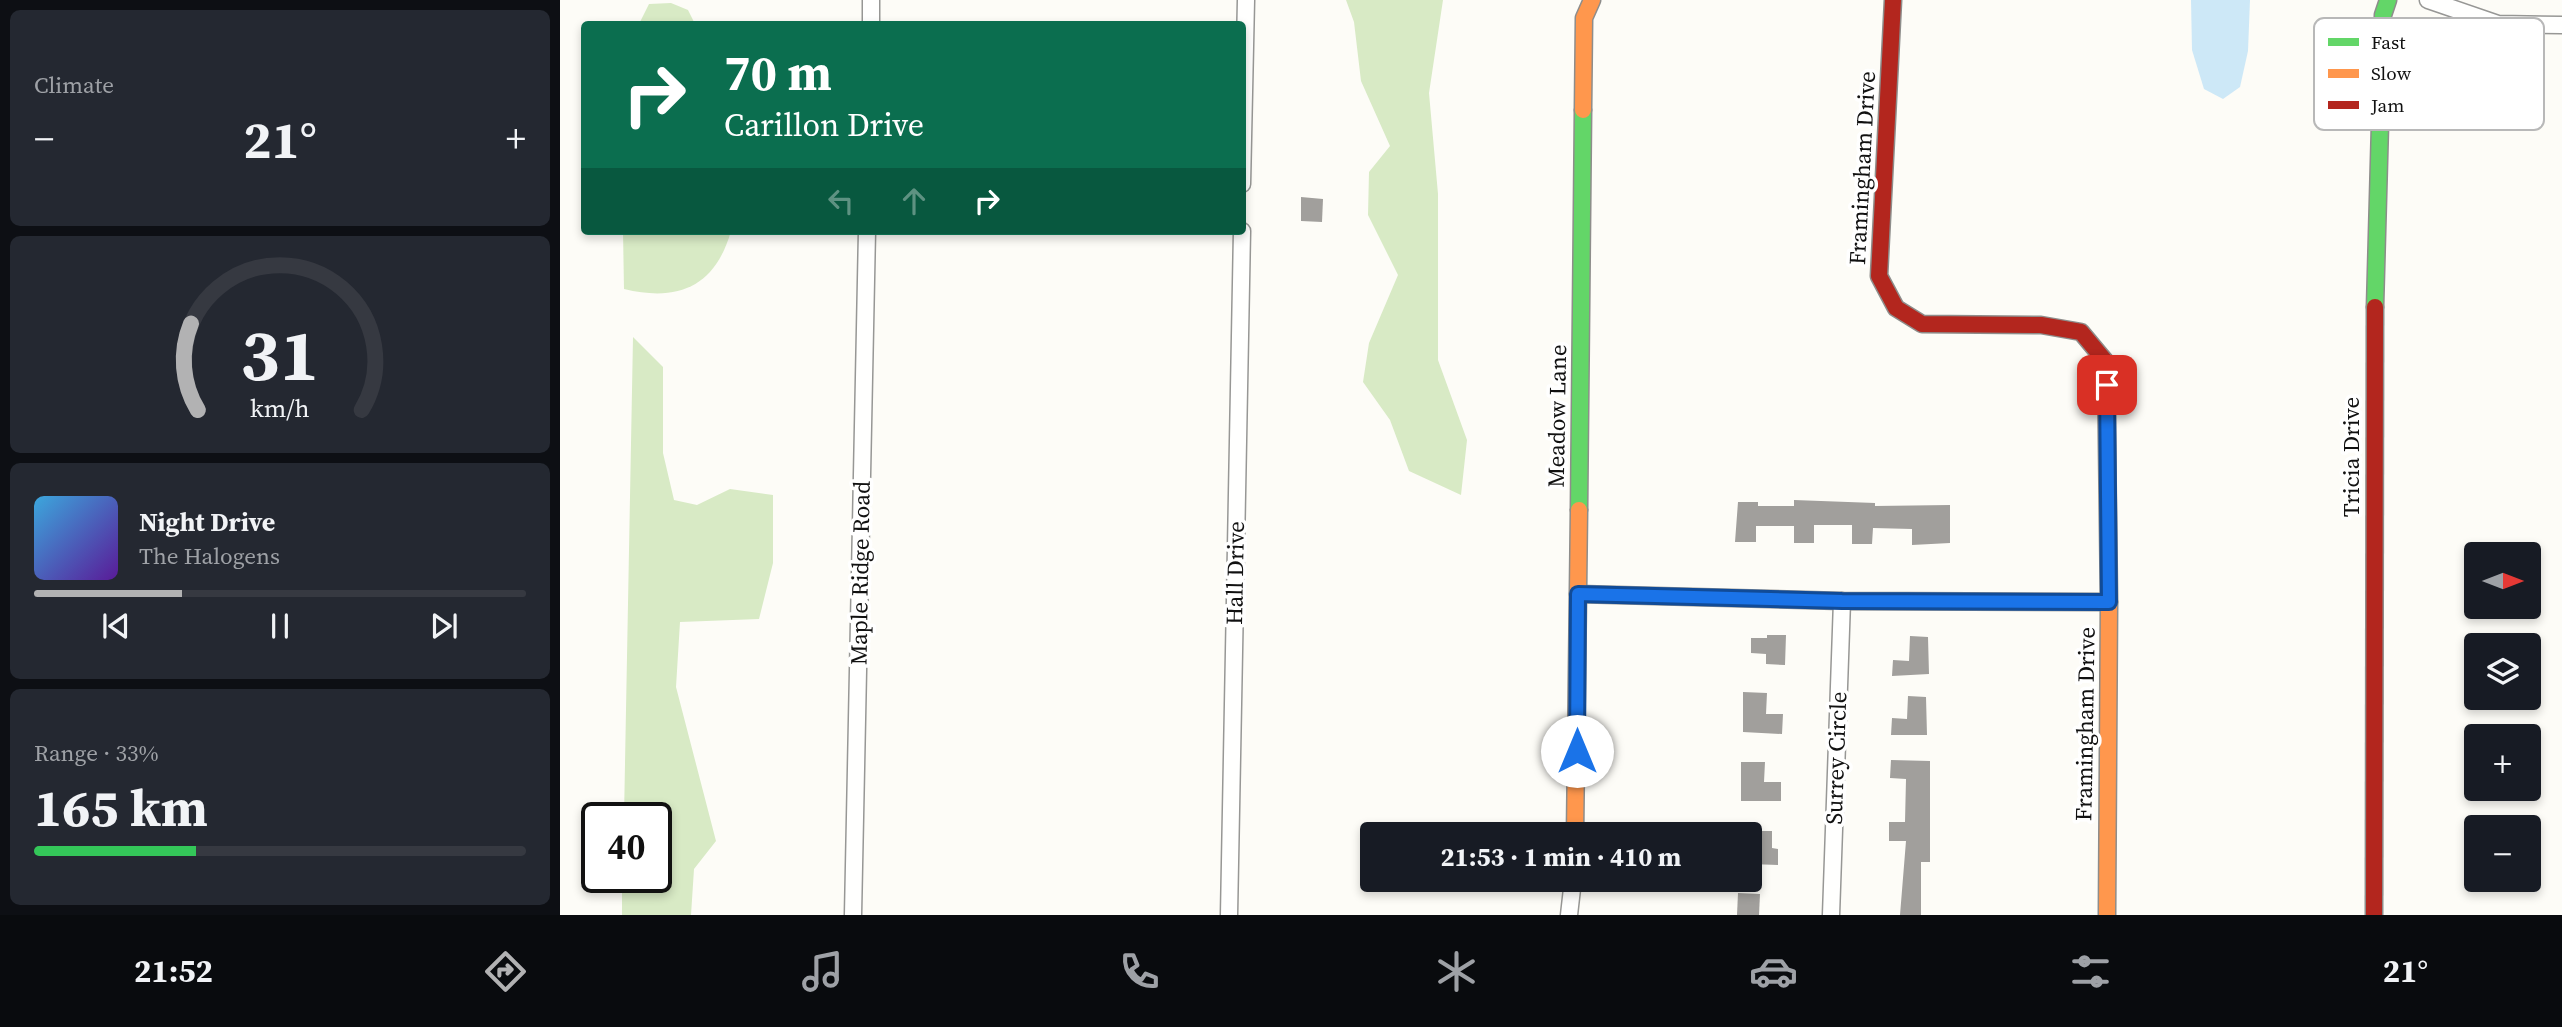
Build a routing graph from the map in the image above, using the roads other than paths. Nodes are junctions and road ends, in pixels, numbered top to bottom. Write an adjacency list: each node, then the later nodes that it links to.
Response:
1 (871, 0): 9 (street)
2 (1246, 0): 10 (street)
3 (1592, 0): 16 (street, Meadow Lane)
4 (1893, 0): 18 (street, Framingham Drive)
5 (2388, 0): 7 (street, Tricia Drive)
6 (2428, 0): 8 (street)
7 (2383, 18)
8 (2480, 18)
9 (871, 21)
10 (1246, 21)
11 (2544, 25): 12 (street)
12 (2562, 25)
13 (2380, 130): 26 (street, Tricia Drive)
14 (867, 235): 21 (street, Maple Ridge Road)
15 (1242, 235): 22 (street, Hall Drive)
16 (1578, 594): 17 (street); 19 (street, Meadow Lane)
17 (1842, 601): 18 (street); 24 (street, Surrey Circle)
18 (2109, 602): 25 (street, Framingham Drive)
19 (1575, 822)
20 (1572, 892): 23 (street)
21 (853, 915)
22 (1229, 915)
23 (1569, 915)
24 (1830, 915)
25 (2107, 915)
26 (2374, 915)

